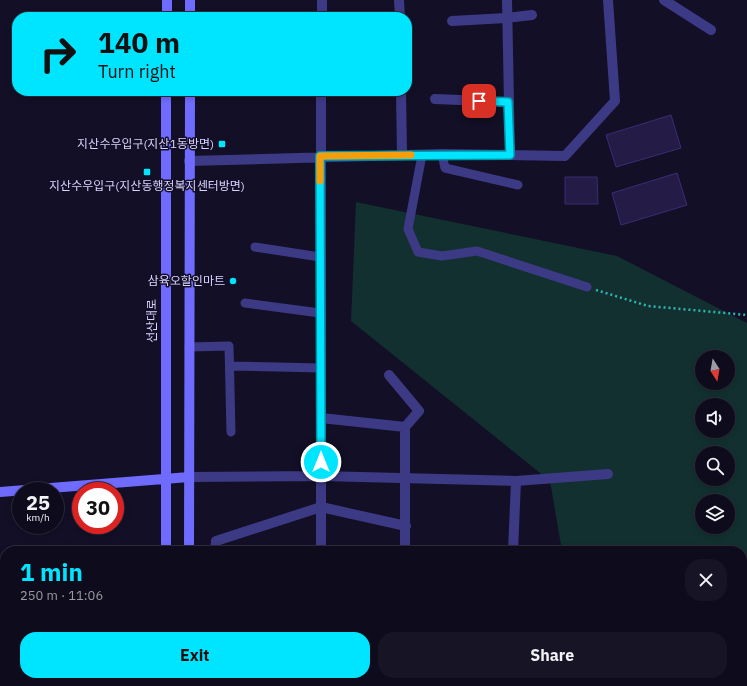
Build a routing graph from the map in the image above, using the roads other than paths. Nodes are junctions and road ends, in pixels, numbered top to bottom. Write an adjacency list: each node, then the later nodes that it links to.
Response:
1 (167, 0): 8 (main road)
2 (190, 0): 9 (main road)
3 (322, 0): 10 (street)
4 (399, 0): 11 (street)
5 (507, 0): 13 (street)
6 (608, 0): 25 (street)
7 (664, 0): 15 (street)
8 (166, 12)
9 (190, 12)
10 (322, 12)
11 (400, 12)
12 (532, 14): 13 (street)
13 (506, 18): 14 (street); 21 (street)
14 (452, 21)
15 (712, 30)
16 (166, 96): 44 (main road, 선산대로)
17 (190, 96): 27 (main road)
18 (321, 96): 26 (street)
19 (401, 96): 23 (street)
20 (435, 99): 21 (street)
21 (508, 102): 25 (street)
22 (442, 154): 24 (street); 25 (street); 28 (lane)
23 (402, 155): 24 (street); 26 (street)
24 (422, 155): 31 (lane)
25 (510, 155)
26 (320, 156): 27 (street); 30 (street)
27 (189, 161): 34 (main road)
28 (518, 184)
29 (255, 247): 30 (lane)
30 (320, 257): 33 (street)
31 (587, 287)
32 (245, 304): 33 (lane)
33 (320, 313): 36 (street)
34 (189, 346): 35 (lane); 43 (main road)
35 (230, 366): 36 (lane); 40 (lane)
36 (321, 368): 38 (street)
37 (389, 375): 39 (street)
38 (321, 418): 39 (street); 42 (street)
39 (405, 427): 45 (street)
40 (231, 432)
41 (608, 474): 46 (street)
42 (321, 476): 43 (street); 45 (street); 48 (street)
43 (189, 477): 44 (main road); 51 (main road)
44 (166, 479): 47 (main road); 50 (main road, 선산대로)
45 (406, 480): 46 (street); 49 (street)
46 (516, 481): 55 (street)
47 (0, 492)
48 (321, 508): 49 (street); 52 (street); 53 (street)
49 (406, 526): 54 (street)
50 (166, 546)
51 (189, 546)
52 (216, 546)
53 (321, 546)
54 (405, 546)
55 (513, 546)

